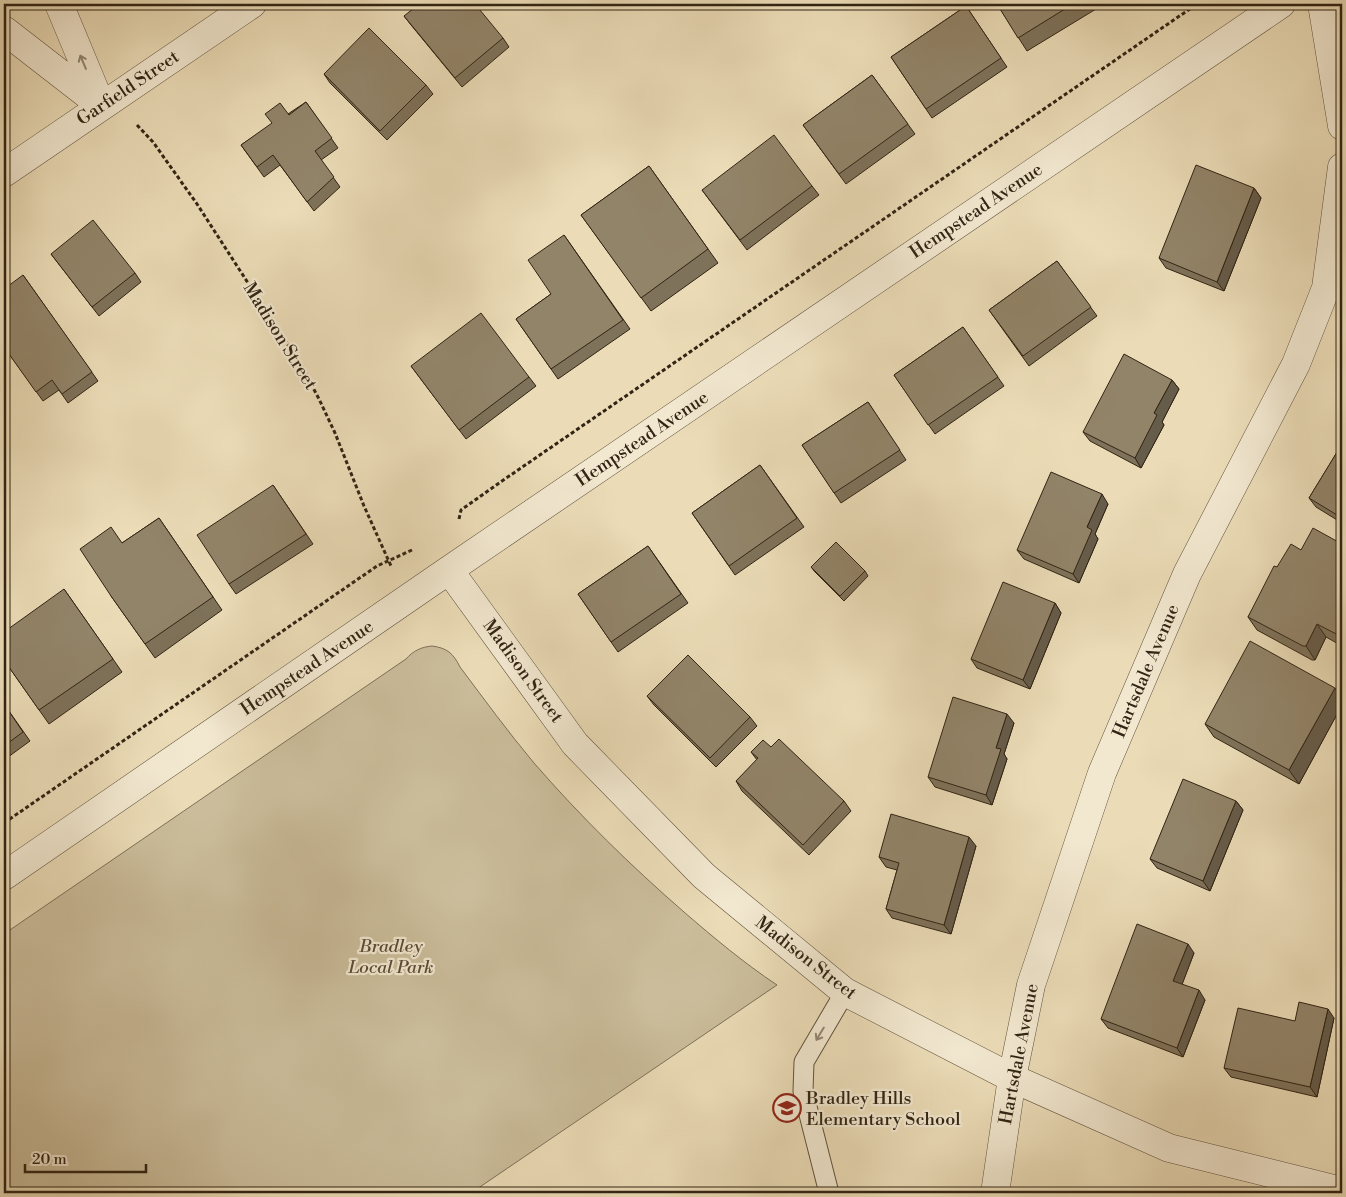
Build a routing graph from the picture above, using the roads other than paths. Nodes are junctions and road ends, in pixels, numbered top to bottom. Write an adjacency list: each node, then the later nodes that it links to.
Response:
1 (58, 4): 6 (street, one-way to 1)
2 (252, 4): 6 (street, Garfield Street)
3 (1281, 4): 10 (street, Hempstead Avenue)
4 (1322, 4): 7 (street)
5 (4, 30): 6 (street)
6 (102, 106): 9 (street, Garfield Street)
7 (1342, 126)
8 (1342, 167): 13 (street, Hartsdale Avenue)
9 (4, 173)
10 (449, 570): 11 (street, Hempstead Avenue); 12 (street, Madison Street)
11 (4, 876)
12 (845, 992): 13 (street, Madison Street); 15 (lane, one-way to 15)
13 (1012, 1078): 14 (street, Madison Street); 16 (street, Hartsdale Avenue)
14 (1342, 1191)
15 (829, 1193)
16 (995, 1193)

